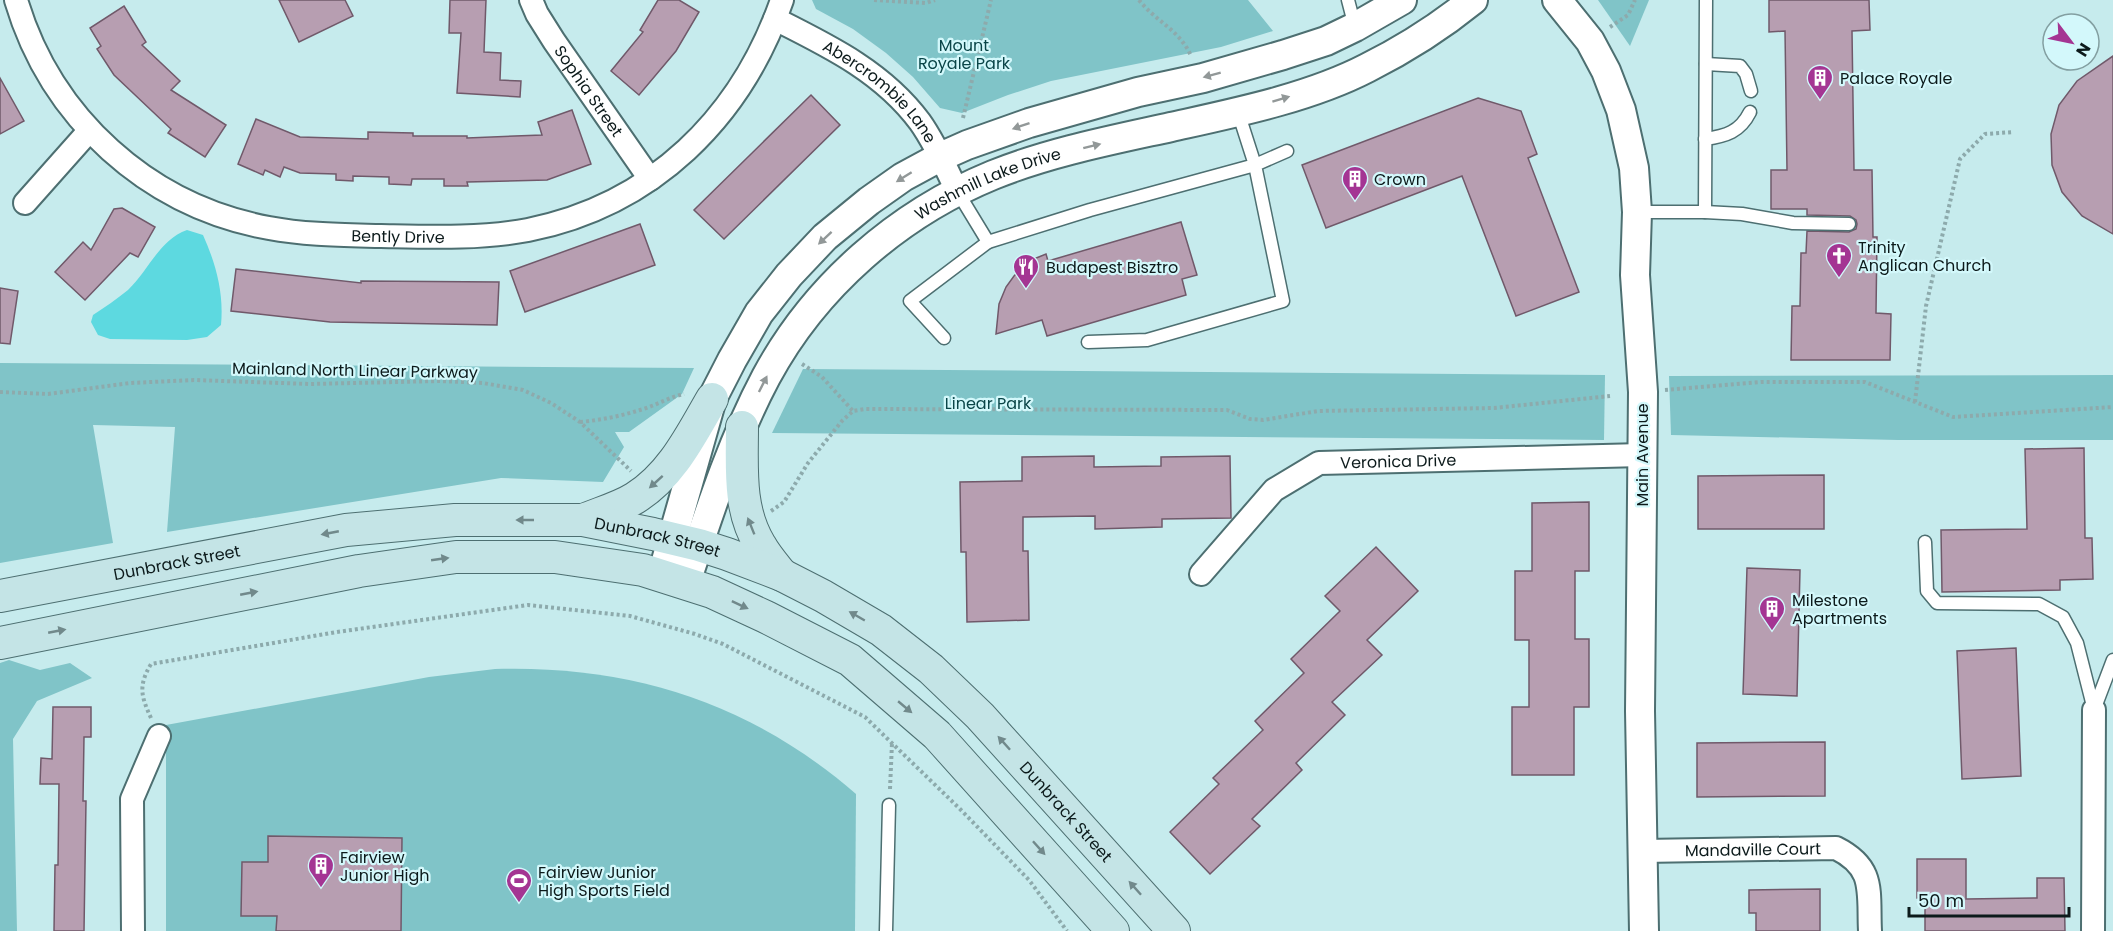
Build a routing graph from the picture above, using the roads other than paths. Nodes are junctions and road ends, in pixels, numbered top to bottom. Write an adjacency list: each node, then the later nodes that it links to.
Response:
1 (16, 0): 13 (street, Bently Drive)
2 (531, 0): 18 (street, Sophia Street)
3 (1402, 0): 8 (street, Washmill Lake Drive)
4 (1473, 0): 11 (street, Washmill Lake Drive, one-way to 4)
5 (1557, 0): 21 (street, Main Avenue)
6 (1706, 0): 9 (lane)
7 (778, 10): 16 (street, Abercrombie Lane); 18 (street, Bently Drive)
8 (1352, 13): 16 (street, Washmill Lake Drive, one-way to 16)
9 (1706, 64): 10 (lane); 14 (lane)
10 (1751, 91)
11 (1238, 112): 17 (lane); 19 (street, Washmill Lake Drive, one-way to 11)
12 (1750, 112): 14 (lane)
13 (89, 131): 18 (street, Bently Drive); 20 (street)
14 (1705, 139): 22 (lane)
15 (1287, 151): 17 (lane)
16 (940, 157): 19 (street, Abercrombie Lane); 27 (street, Washmill Lake Drive, one-way to 27)
17 (1256, 165): 24 (lane); 26 (lane)
18 (650, 179)
19 (957, 191): 24 (lane); 28 (street, Washmill Lake Drive, one-way to 19)
20 (25, 203)
21 (1637, 212): 22 (lane); 29 (street, Main Avenue)
22 (1705, 212): 23 (lane)
23 (1849, 224)
24 (988, 242): 25 (lane)
25 (944, 338)
26 (1088, 342)
27 (700, 396): 30 (main road, one-way to 30); 31 (street, Washmill Lake Drive)
28 (742, 427): 31 (street, Washmill Lake Drive); 34 (main road, one-way to 28)
29 (1642, 454): 33 (street, Veronica Drive); 42 (street, Main Avenue)
30 (583, 520): 31 (main road, Dunbrack Street); 36 (main road, Dunbrack Street, one-way to 36)
31 (686, 542): 34 (main road, Dunbrack Street); 35 (street, Washmill Lake Drive)
32 (1925, 542): 39 (lane)
33 (1201, 574)
34 (782, 575): 46 (main road, Dunbrack Street, one-way to 34)
35 (674, 579): 37 (main road, one-way to 35); 45 (main road, one-way to 45)
36 (0, 596)
37 (0, 643)
38 (2113, 660): 39 (lane)
39 (2094, 710): 49 (street)
40 (159, 736): 43 (street)
41 (889, 805): 44 (lane)
42 (1643, 851): 47 (street, Main Avenue); 48 (street, Mandaville Court)
43 (133, 931)
44 (886, 931)
45 (1113, 931)
46 (1174, 931)
47 (1644, 931)
48 (1870, 931)
49 (2093, 931)

